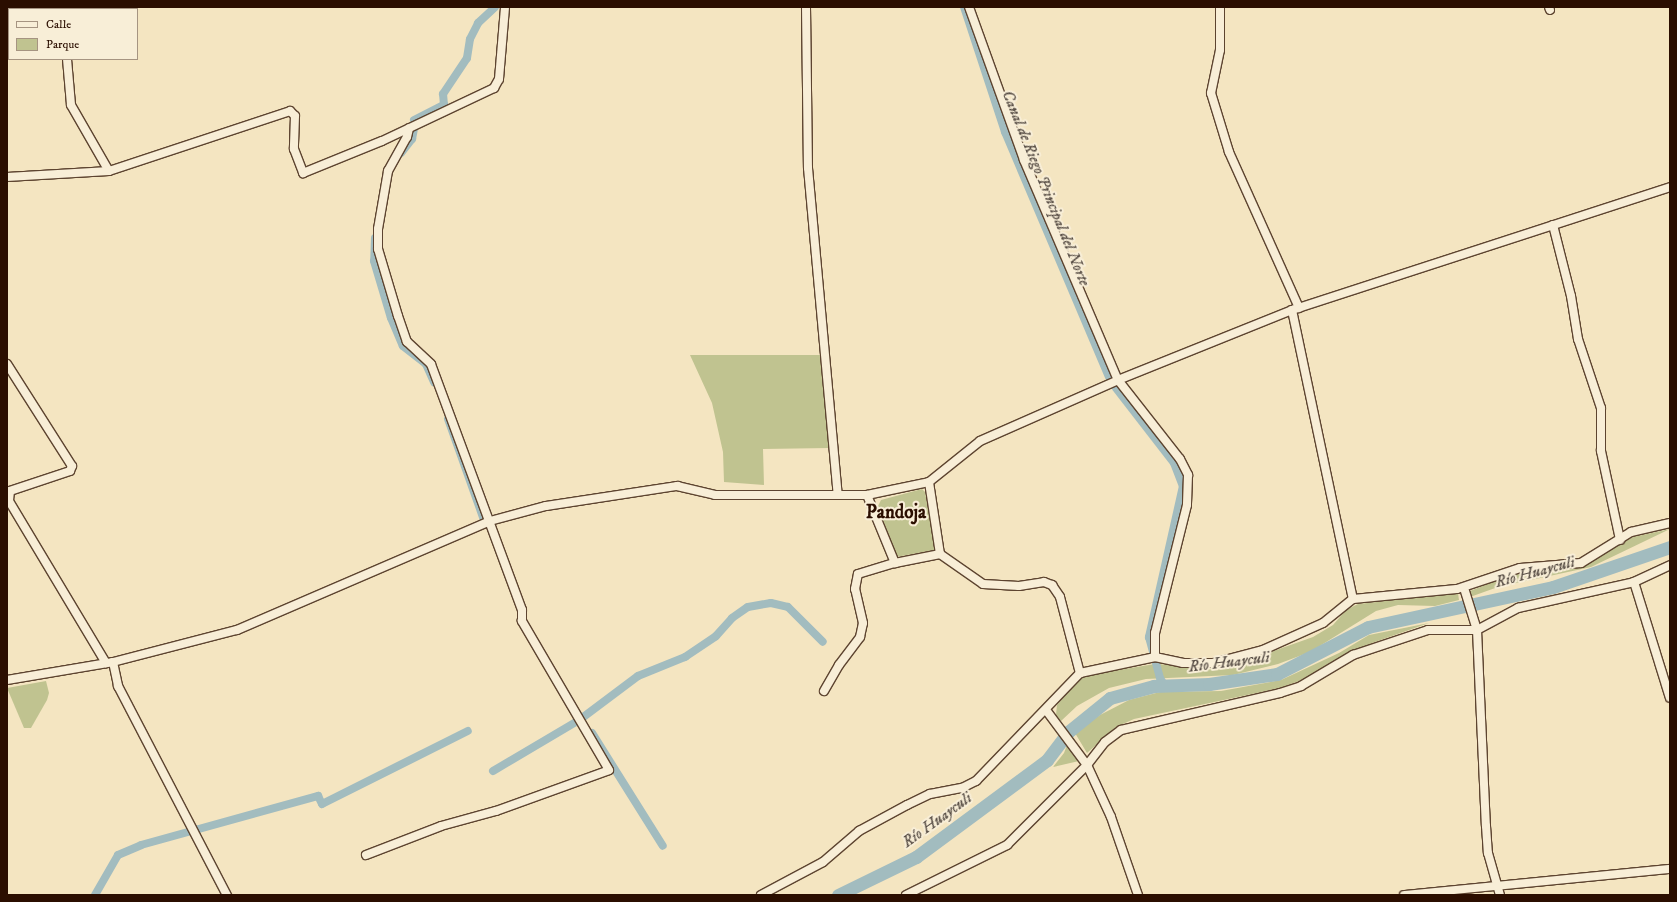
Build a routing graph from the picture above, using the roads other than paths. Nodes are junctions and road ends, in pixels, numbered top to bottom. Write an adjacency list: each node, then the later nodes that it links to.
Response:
1 (504, 7): 6 (street)
2 (806, 7): 15 (street)
3 (968, 7): 13 (street)
4 (1220, 7): 11 (street)
5 (67, 60): 7 (street)
6 (409, 128): 7 (street); 17 (street)
7 (109, 171): 8 (street)
8 (7, 177)
9 (1670, 187): 10 (street)
10 (1553, 225): 11 (street); 19 (street)
11 (1295, 309): 13 (street); 25 (street)
12 (7, 364): 28 (street)
13 (1118, 380): 14 (street); 27 (street)
14 (929, 482): 16 (street); 20 (street)
15 (838, 495): 16 (street); 17 (street)
16 (867, 495): 21 (street)
17 (490, 522): 28 (street); 35 (street)
18 (1670, 523): 19 (street)
19 (1620, 540): 24 (street)
20 (940, 554): 21 (street); 29 (street)
21 (895, 563): 31 (street)
22 (1670, 565): 23 (street)
23 (1634, 582): 26 (street); 32 (street)
24 (1465, 592): 25 (street); 26 (street)
25 (1353, 598): 27 (street)
26 (1475, 626): 34 (street); 37 (street)
27 (1155, 657): 29 (street)
28 (110, 663): 30 (street); 38 (street)
29 (1080, 673): 33 (street)
30 (7, 680)
31 (824, 691)
32 (1670, 698)
33 (1046, 710): 34 (street); 39 (street)
34 (1087, 765): 40 (street); 41 (street)
35 (366, 855)
36 (1670, 869): 37 (street)
37 (1497, 884): 42 (street); 43 (street)
38 (226, 895)
39 (761, 895)
40 (906, 895)
41 (1138, 895)
42 (1404, 895)
43 (1500, 895)

